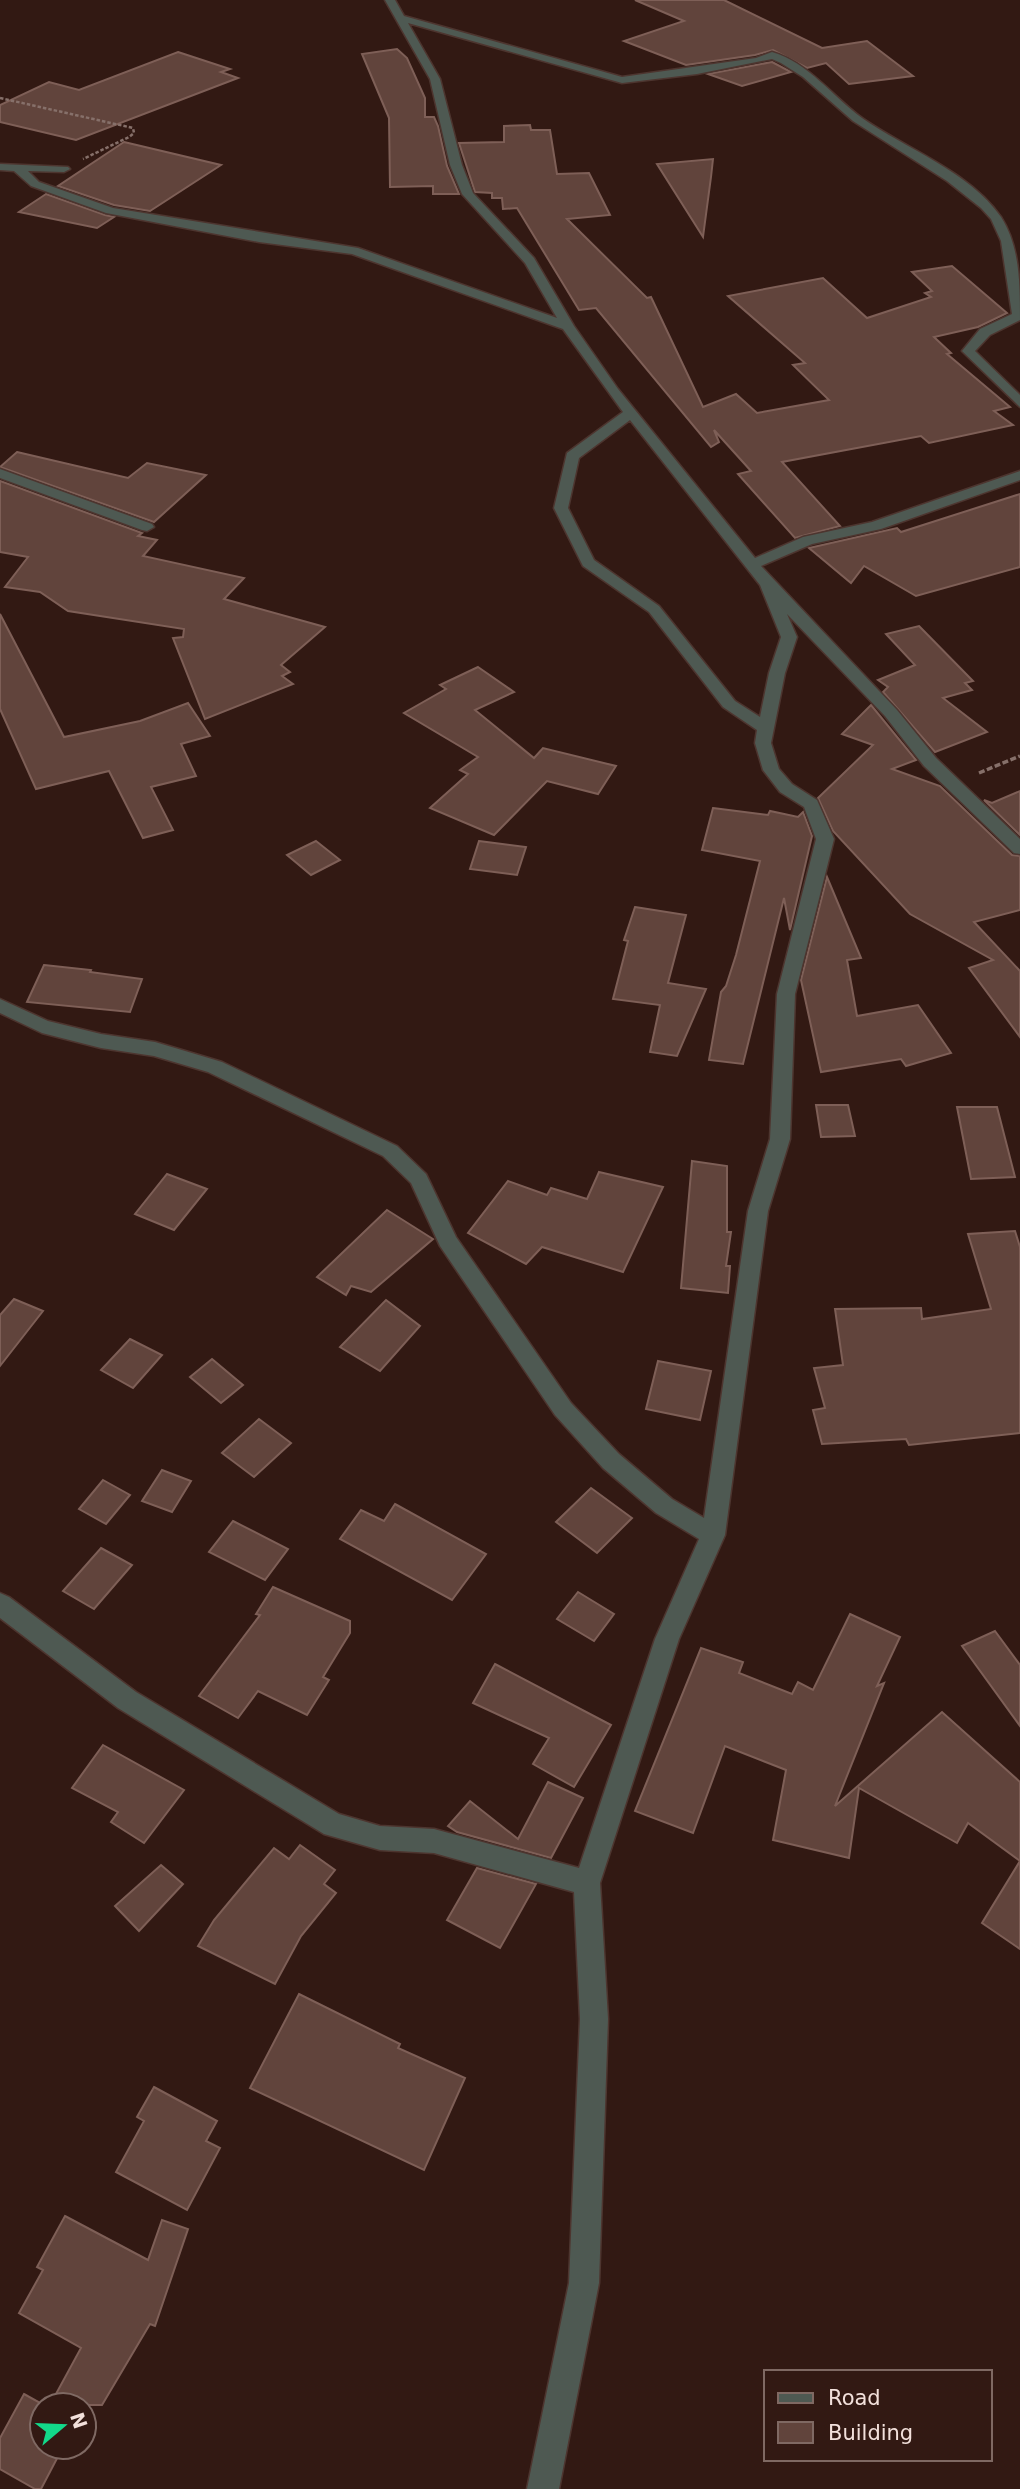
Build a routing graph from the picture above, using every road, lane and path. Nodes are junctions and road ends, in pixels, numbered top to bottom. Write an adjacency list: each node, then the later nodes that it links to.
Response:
1 (390, 0): 2 (street)
2 (400, 18): 7 (street); 8 (street)
3 (0, 98): 6 (path)
4 (0, 167): 5 (street)
5 (18, 168): 6 (street); 7 (street)
6 (64, 169)
7 (568, 326): 9 (street)
8 (1020, 404)
9 (631, 413): 13 (street); 15 (street)
10 (0, 473): 12 (street)
11 (1020, 475): 13 (street)
12 (147, 527)
13 (751, 565): 14 (street)
14 (767, 584): 15 (street); 17 (street)
15 (766, 728): 20 (street)
16 (1020, 756): 17 (path)
17 (952, 783): 18 (street)
18 (1020, 849)
19 (0, 1005): 20 (street)
20 (713, 1535): 22 (street)
21 (0, 1604): 22 (street)
22 (587, 1883): 23 (street)
23 (543, 2489)

